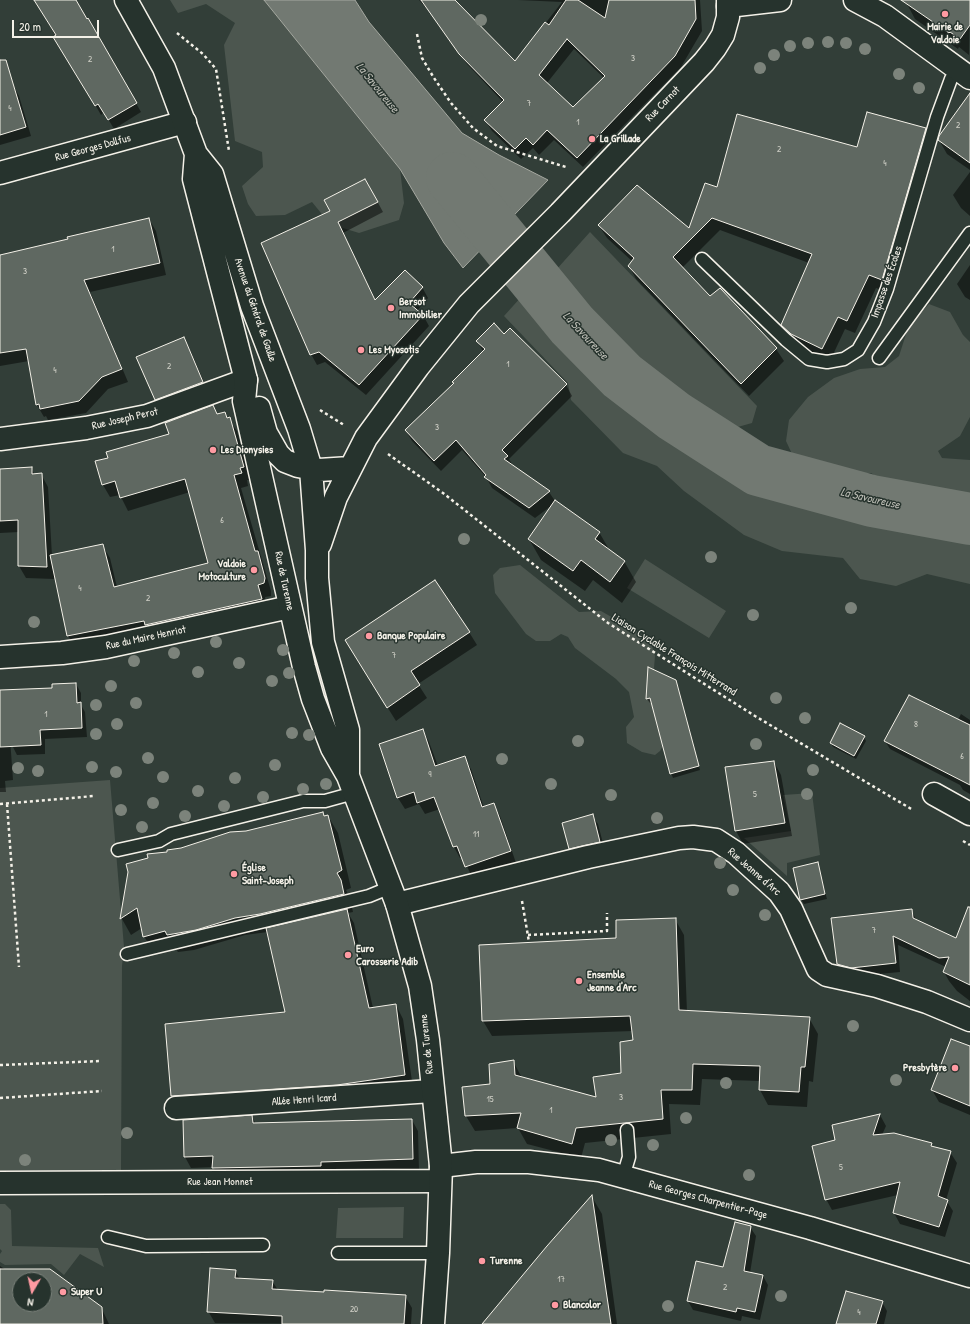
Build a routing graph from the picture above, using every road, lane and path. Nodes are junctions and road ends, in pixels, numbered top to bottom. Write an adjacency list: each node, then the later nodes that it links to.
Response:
1 (126, 0): 7 (main road, Avenue du Général de Gaulle)
2 (780, 0): 4 (main road)
3 (855, 0): 6 (main road)
4 (729, 2): 17 (main road, Rue Carnot)
5 (417, 34): 9 (path)
6 (964, 74): 12 (lane, Impasse des Écoles)
7 (185, 122): 8 (main road, Avenue du Général de Gaulle); 10 (main road, Rue Georges Dollfus)
8 (196, 154): 14 (main road, Avenue du Général de Gaulle); 18 (main road, Avenue du Général de Gaulle)
9 (573, 169)
10 (0, 173)
11 (970, 233): 13 (lane)
12 (702, 260)
13 (879, 358)
14 (246, 380): 15 (main road, Rue Joseph Perot); 18 (main road); 20 (main road, Rue de Turenne)
15 (0, 439)
16 (388, 454): 27 (path, Liaison Cyclable François Mitterrand)
17 (350, 468): 18 (main road); 19 (main road)
18 (311, 469): 19 (main road, Avenue du Général de Gaulle)
19 (317, 550): 22 (main road, Rue de Turenne)
20 (290, 607): 21 (main road, Rue du Maire Henriot); 22 (main road, Rue de Turenne)
21 (0, 657)
22 (351, 785): 31 (lane); 32 (main road, Rue de Turenne)
23 (934, 794): 28 (main road)
24 (94, 796): 26 (path)
25 (0, 804): 26 (path)
26 (8, 804): 38 (path)
27 (916, 812)
28 (970, 814)
29 (956, 836): 30 (path)
30 (970, 844)
31 (118, 850)
32 (394, 896): 37 (lane); 39 (main road, Rue Jeanne d'Arc); 43 (main road, Rue de Turenne)
33 (522, 901): 35 (path)
34 (607, 912): 35 (path)
35 (528, 935): 36 (path)
36 (529, 942)
37 (127, 954)
38 (18, 967)
39 (970, 1020)
40 (101, 1061): 41 (path)
41 (0, 1065)
42 (102, 1091): 44 (path)
43 (432, 1091): 45 (main road, Allée Henri Icard); 47 (main road, Rue de Turenne)
44 (0, 1098)
45 (176, 1108)
46 (627, 1130): 48 (lane)
47 (440, 1173): 48 (main road, Rue Georges Charpentier-Page); 49 (main road, Rue Jean Monnet); 53 (main road, Rue de Turenne)
48 (623, 1177): 54 (main road, Rue Georges Charpentier-Page)
49 (0, 1183)
50 (108, 1237): 51 (lane)
51 (263, 1245)
52 (338, 1253): 53 (lane)
53 (438, 1253): 55 (main road, Rue de Turenne)
54 (970, 1276)
55 (433, 1324)

